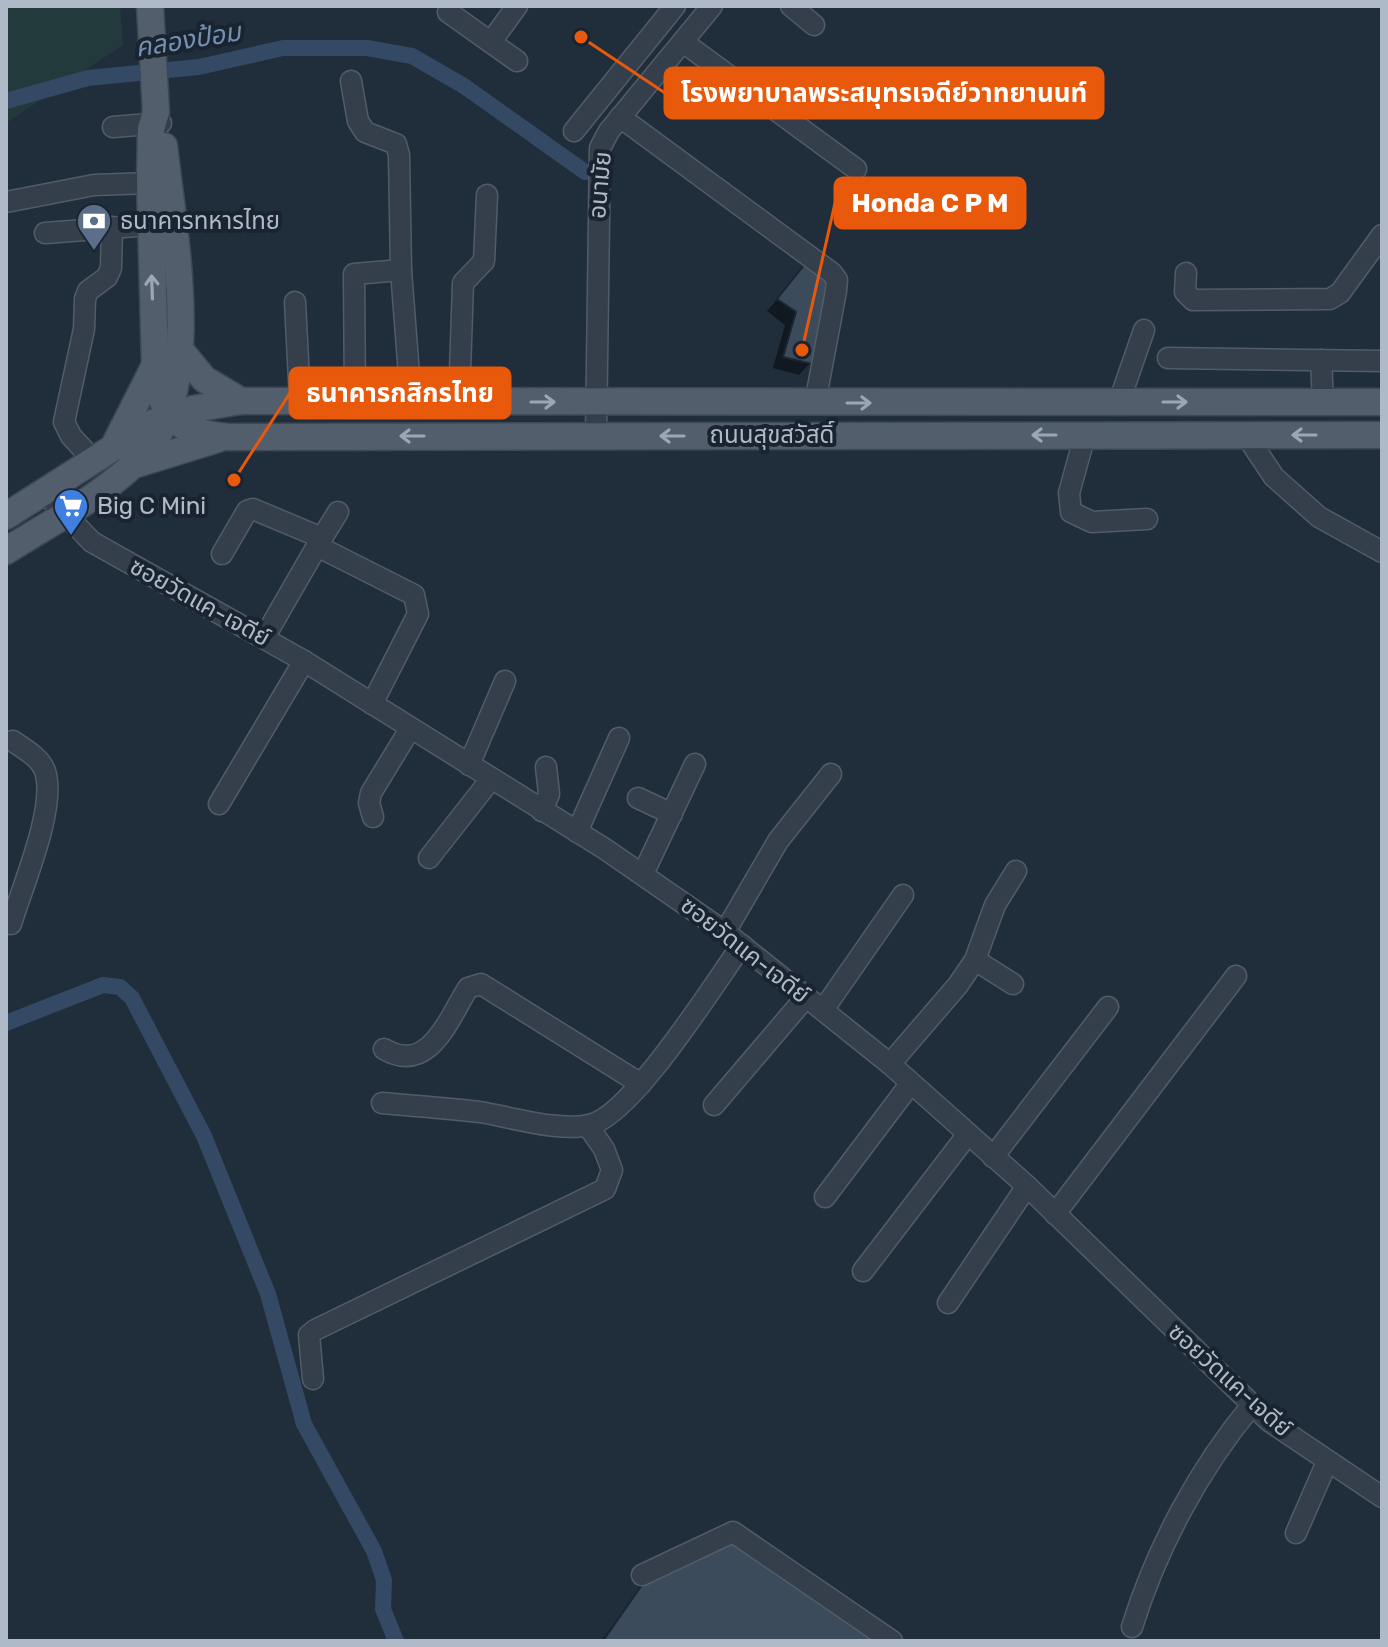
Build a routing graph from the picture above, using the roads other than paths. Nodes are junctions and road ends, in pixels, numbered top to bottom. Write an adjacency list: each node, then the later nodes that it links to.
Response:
1 (150, 6): 13 (main road)
2 (517, 6): 8 (street)
3 (675, 6): 12 (street)
4 (791, 6): 7 (street)
5 (705, 8): 9 (street, อนามัย)
6 (448, 12): 8 (street)
7 (814, 25)
8 (491, 42): 10 (street)
9 (683, 42): 14 (street, อนามัย); 17 (street)
10 (517, 61)
11 (351, 81): 25 (street)
12 (588, 113): 14 (street); 16 (street)
13 (156, 117): 15 (street); 18 (main road); 23 (main road)
14 (614, 124): 39 (street, อนามัย); 43 (street)
15 (113, 127)
16 (574, 131)
17 (856, 169)
18 (150, 183): 20 (street); 23 (main road)
19 (487, 195): 38 (street)
20 (6, 202)
21 (112, 227): 22 (street); 23 (street); 51 (street)
22 (45, 233)
23 (158, 236): 29 (main road); 33 (main road, one-way to 23)
24 (1378, 246): 26 (street)
25 (401, 270): 35 (street); 37 (street)
26 (1186, 273)
27 (295, 302): 34 (street)
28 (1144, 330): 40 (street)
29 (181, 351): 36 (main road); 44 (main road)
30 (1168, 358): 31 (street)
31 (1321, 360): 32 (street); 41 (street)
32 (1382, 361)
33 (155, 365): 44 (main road); 50 (main road)
34 (300, 400): 35 (main road, ถนนสุขสวัสดิ์); 36 (main road, ถนนสุขสวัสดิ์)
35 (355, 400): 37 (main road, ถนนสุขสวัสดิ์)
36 (241, 401): 44 (main road, ถนนสุขสวัสดิ์)
37 (411, 401): 38 (main road, ถนนสุขสวัสดิ์)
38 (459, 401): 39 (main road, ถนนสุขสวัสดิ์, one-way to 39)
39 (595, 402): 43 (main road, ถนนสุขสวัสดิ์); 48 (street, อนามัย)
40 (1119, 402): 41 (main road, ถนนสุขสวัสดิ์, one-way to 41); 43 (main road, ถนนสุขสวัสดิ์, one-way to 40)
41 (1323, 402): 42 (main road, ถนนสุขสวัสดิ์)
42 (1382, 402)
43 (815, 403)
44 (169, 415): 49 (main road, ถนนสุขสวัสดิ์); 50 (main road, ถนนสุขสวัสดิ์); 52 (main road)
45 (1085, 435): 46 (main road, ถนนสุขสวัสดิ์); 48 (main road, ถนนสุขสวัสดิ์, one-way to 48); 57 (street)
46 (1246, 435): 47 (main road, ถนนสุขสวัสดิ์, one-way to 46); 60 (street)
47 (1382, 435)
48 (596, 436): 49 (main road, ถนนสุขสวัสดิ์, one-way to 49)
49 (229, 437): 52 (main road)
50 (115, 444): 51 (main road, ถนนสุขสวัสดิ์)
51 (93, 460): 53 (main road, ถนนสุขสวัสดิ์)
52 (132, 467): 56 (main road)
53 (44, 492): 55 (main road, ถนนสุขสวัสดิ์); 56 (street, ซอยวัดแค-เจดีย์)
54 (338, 512): 58 (street)
55 (7, 513)
56 (63, 515): 59 (main road); 62 (street, ซอยวัดแค-เจดีย์)
57 (1147, 519)
58 (319, 542): 61 (street); 62 (street); 65 (street)
59 (6, 551)
60 (1382, 552)
61 (222, 554)
62 (264, 638): 63 (street, ซอยวัดแค-เจดีย์)
63 (304, 661): 65 (street, ซอยวัดแค-เจดีย์); 75 (street)
64 (505, 681): 70 (street)
65 (372, 704): 66 (street, ซอยวัดแค-เจดีย์)
66 (410, 729): 70 (street, ซอยวัดแค-เจดีย์); 78 (street)
67 (619, 738): 79 (street)
68 (13, 741): 84 (street)
69 (695, 764): 77 (street)
70 (469, 765): 73 (street, ซอยวัดแค-เจดีย์)
71 (546, 767): 76 (street)
72 (831, 774): 85 (street)
73 (491, 779): 76 (street, ซอยวัดแค-เจดีย์); 80 (street)
74 (638, 798): 77 (street)
75 (219, 804)
76 (542, 811): 79 (street, ซอยวัดแค-เจดีย์)
77 (672, 814): 82 (street)
78 (373, 817)
79 (577, 832): 82 (street, ซอยวัดแค-เจดีย์)
80 (429, 858)
81 (1016, 871): 87 (street)
82 (643, 874): 85 (street, ซอยวัดแค-เจดีย์)
83 (903, 895): 92 (street)
84 (11, 924)
85 (725, 932): 86 (street, ซอยวัดแค-เจดีย์)
86 (742, 945): 90 (street, ซอยวัดแค-เจดีย์); 96 (street)
87 (975, 960): 89 (street); 94 (street)
88 (1236, 976): 104 (street)
89 (1013, 984)
90 (806, 997): 92 (street, ซอยวัดแค-เจดีย์); 98 (street)
91 (1108, 1007): 101 (street)
92 (823, 1010): 94 (street, ซอยวัดแค-เจดีย์)
93 (384, 1049): 96 (street)
94 (890, 1064): 95 (street, ซอยวัดแค-เจดีย์)
95 (911, 1083): 100 (street, ซอยวัดแค-เจดีย์); 103 (street)
96 (641, 1084): 99 (street)
97 (382, 1103): 99 (street)
98 (714, 1105)
99 (588, 1126): 107 (street)
100 (968, 1134): 101 (street, ซอยวัดแค-เจดีย์); 105 (street)
101 (993, 1157): 102 (street, ซอยวัดแค-เจดีย์)
102 (1027, 1186): 104 (street, ซอยวัดแค-เจดีย์); 106 (street)
103 (825, 1197)
104 (1055, 1214): 108 (street, ซอยวัดแค-เจดีย์)
105 (863, 1271)
106 (948, 1303)
107 (313, 1379)
108 (1252, 1405): 109 (street, ซอยวัดแค-เจดีย์); 113 (street)
109 (1327, 1462): 110 (street, ซอยวัดแค-เจดีย์); 111 (street)
110 (1382, 1497)
111 (1296, 1533)
112 (642, 1575): 114 (street)
113 (1132, 1627)
114 (892, 1641)

